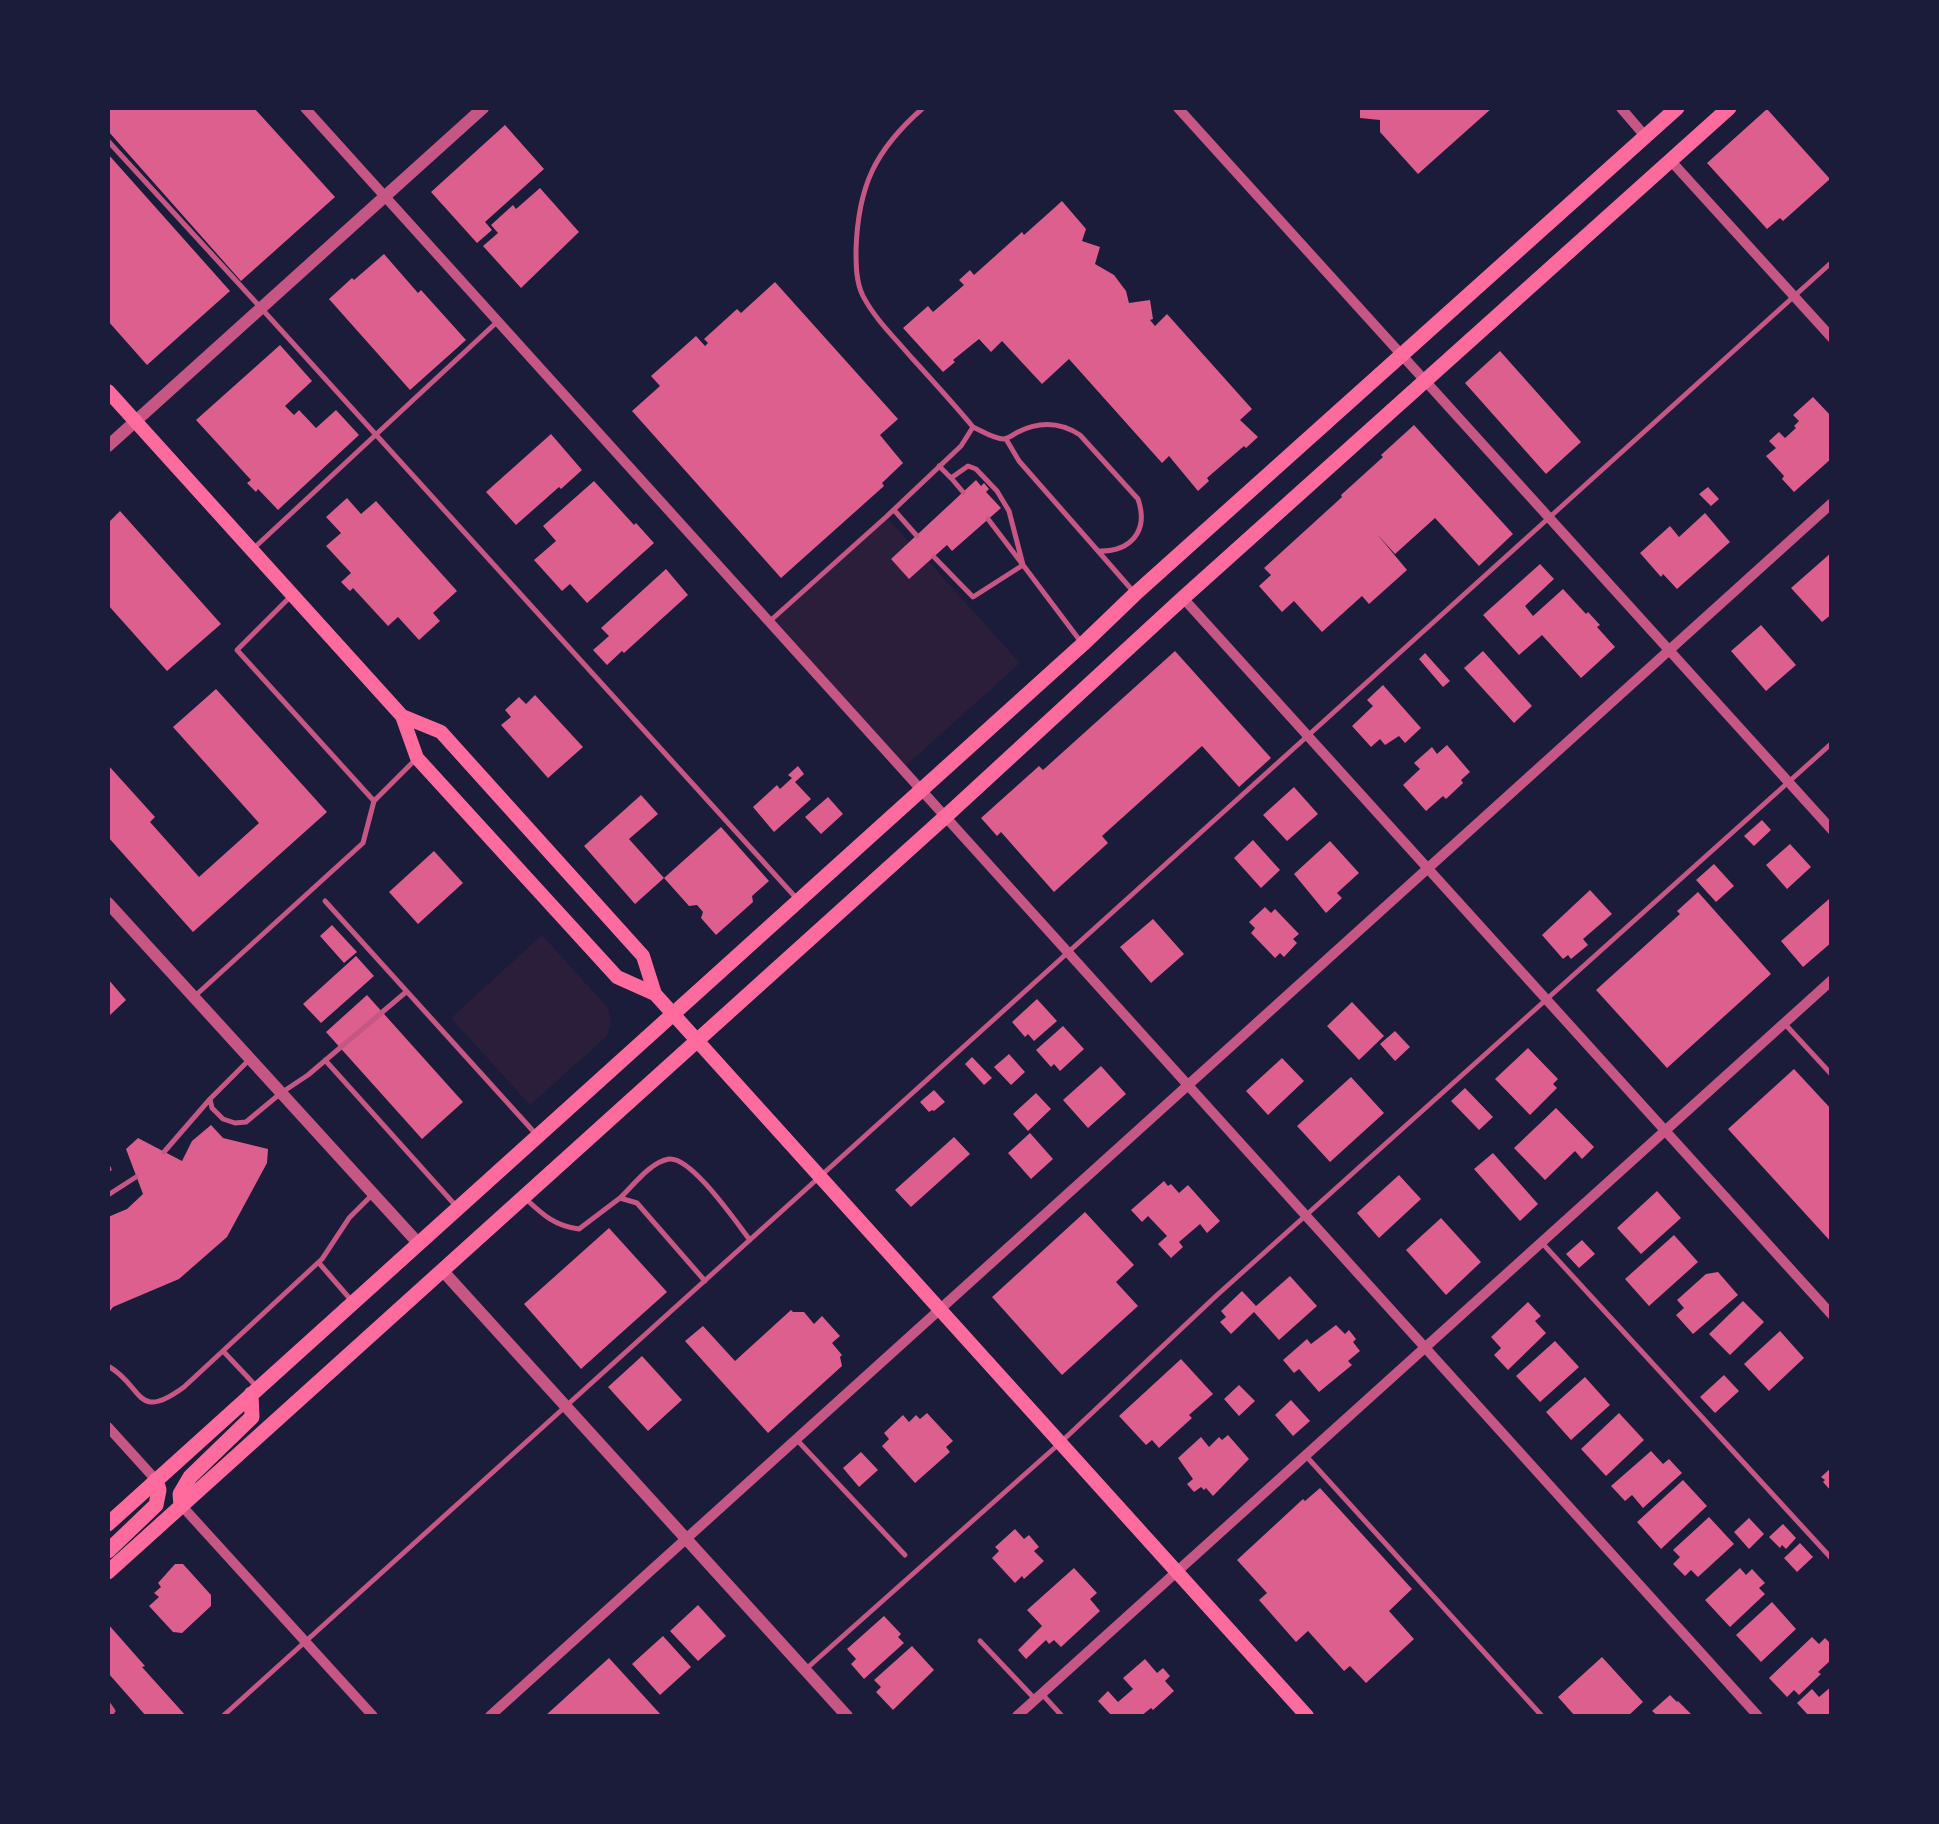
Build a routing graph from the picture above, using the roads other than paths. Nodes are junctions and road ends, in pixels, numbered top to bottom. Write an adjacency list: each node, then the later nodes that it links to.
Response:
1 (305, 108): 11 (street)
2 (483, 108): 11 (street)
3 (923, 108): 21 (lane)
4 (1178, 108): 17 (street)
5 (1621, 108): 8 (street)
6 (1677, 108): 8 (highway)
7 (1730, 108): 10 (highway)
8 (1644, 136): 17 (highway)
9 (108, 141): 14 (lane)
10 (1671, 161): 13 (street); 18 (highway)
11 (385, 196): 14 (street); 15 (street)
12 (1832, 262): 13 (lane)
13 (1794, 296): 16 (street); 30 (lane)
14 (261, 308): 20 (street); 22 (lane)
15 (498, 321): 22 (lane); 40 (street)
16 (1832, 338)
17 (1400, 355): 18 (street); 37 (highway)
18 (1424, 382): 30 (street); 39 (highway)
19 (108, 391): 20 (main road)
20 (135, 421): 24 (street); 33 (main road)
21 (974, 426): 23 (lane); 25 (lane)
22 (375, 435): 33 (lane); 54 (lane)
23 (1006, 439): 34 (lane); 34 (lane)
24 (108, 446)
25 (939, 466): 26 (lane); 29 (lane)
26 (951, 478): 27 (lane); 36 (lane)
27 (963, 492)
28 (1832, 503): 42 (street)
29 (894, 510): 32 (lane); 40 (lane)
30 (1548, 518): 42 (street); 44 (lane)
31 (988, 519): 36 (lane)
32 (917, 536)
33 (252, 550): 38 (main road)
34 (1098, 551): 37 (lane)
35 (934, 557): 36 (lane)
36 (1023, 566): 41 (lane)
37 (1135, 594): 41 (highway)
38 (292, 595): 43 (main road); 49 (lane)
39 (1183, 598): 44 (street); 50 (highway)
40 (770, 622): 48 (street)
41 (1084, 644): 48 (highway)
42 (1669, 651): 47 (street); 52 (street)
43 (402, 716): 46 (main road); 59 (main road)
44 (1308, 736): 52 (street); 56 (lane)
45 (1832, 743): 47 (lane)
46 (417, 758): 49 (lane); 59 (main road)
47 (1788, 782): 51 (street); 61 (lane)
48 (920, 791): 50 (street); 54 (highway)
49 (374, 801): 60 (lane)
50 (945, 817): 56 (street); 64 (highway)
51 (1832, 830)
52 (1428, 868): 61 (street); 68 (street)
53 (325, 901): 58 (lane)
54 (800, 902): 62 (highway)
55 (108, 903): 60 (street)
56 (1068, 953): 68 (street); 75 (lane)
57 (1832, 980): 63 (street)
58 (406, 991): 66 (lane); 72 (lane)
59 (655, 994): 62 (main road)
60 (194, 998): 65 (street)
61 (1546, 1000): 71 (street); 81 (lane)
62 (674, 1015): 64 (main road); 72 (highway)
63 (1784, 1023): 67 (lane); 71 (street)
64 (697, 1040): 75 (main road); 78 (highway)
65 (250, 1059): 69 (street); 70 (lane)
66 (326, 1060): 69 (lane); 80 (lane)
67 (1832, 1076)
68 (1188, 1085): 81 (street); 89 (street)
69 (281, 1092): 70 (lane); 76 (street)
70 (210, 1099): 73 (lane)
71 (1665, 1131): 83 (street); 90 (street)
72 (539, 1137): 80 (highway)
73 (164, 1152)
74 (136, 1177): 77 (lane)
75 (819, 1177): 82 (lane); 89 (main road)
76 (373, 1194): 84 (street); 85 (lane)
77 (108, 1195)
78 (524, 1196): 79 (lane); 86 (highway)
79 (620, 1198): 82 (lane); 87 (lane)
80 (458, 1208): 84 (highway)
81 (1306, 1215): 91 (street); 98 (lane)
82 (750, 1240): 87 (lane)
83 (1542, 1242): 91 (street); 106 (lane)
84 (419, 1244): 88 (highway)
85 (319, 1262): 88 (lane); 92 (lane)
86 (442, 1270): 95 (street); 101 (highway)
87 (705, 1280): 95 (lane)
88 (353, 1302): 94 (highway)
89 (940, 1310): 97 (street); 98 (main road)
90 (1832, 1314)
91 (1425, 1348): 99 (street); 123 (street)
92 (223, 1351): 93 (lane); 94 (lane)
93 (108, 1366)
94 (255, 1391): 100 (highway); 101 (highway)
95 (566, 1406): 103 (street); 110 (lane)
96 (108, 1426): 100 (street)
97 (797, 1440): 103 (street); 105 (lane)
98 (1060, 1443): 108 (main road); 111 (lane)
99 (1306, 1456): 108 (street); 122 (lane)
100 (156, 1480): 102 (highway); 104 (highway)
101 (181, 1506): 107 (highway); 110 (street)
102 (108, 1524)
103 (686, 1540): 111 (street); 117 (street)
104 (108, 1552)
105 (906, 1555)
106 (1832, 1559)
107 (108, 1572)
108 (1177, 1573): 112 (street); 121 (main road)
109 (980, 1640): 112 (lane)
110 (306, 1643): 115 (lane); 116 (street)
111 (805, 1670): 118 (street)
112 (1039, 1697): 119 (street); 120 (lane)
113 (108, 1704): 114 (lane)
114 (108, 1716)
115 (223, 1716)
116 (373, 1716)
117 (490, 1716)
118 (846, 1716)
119 (1018, 1716)
120 (1062, 1716)
121 (1307, 1716)
122 (1542, 1716)
123 (1758, 1716)

